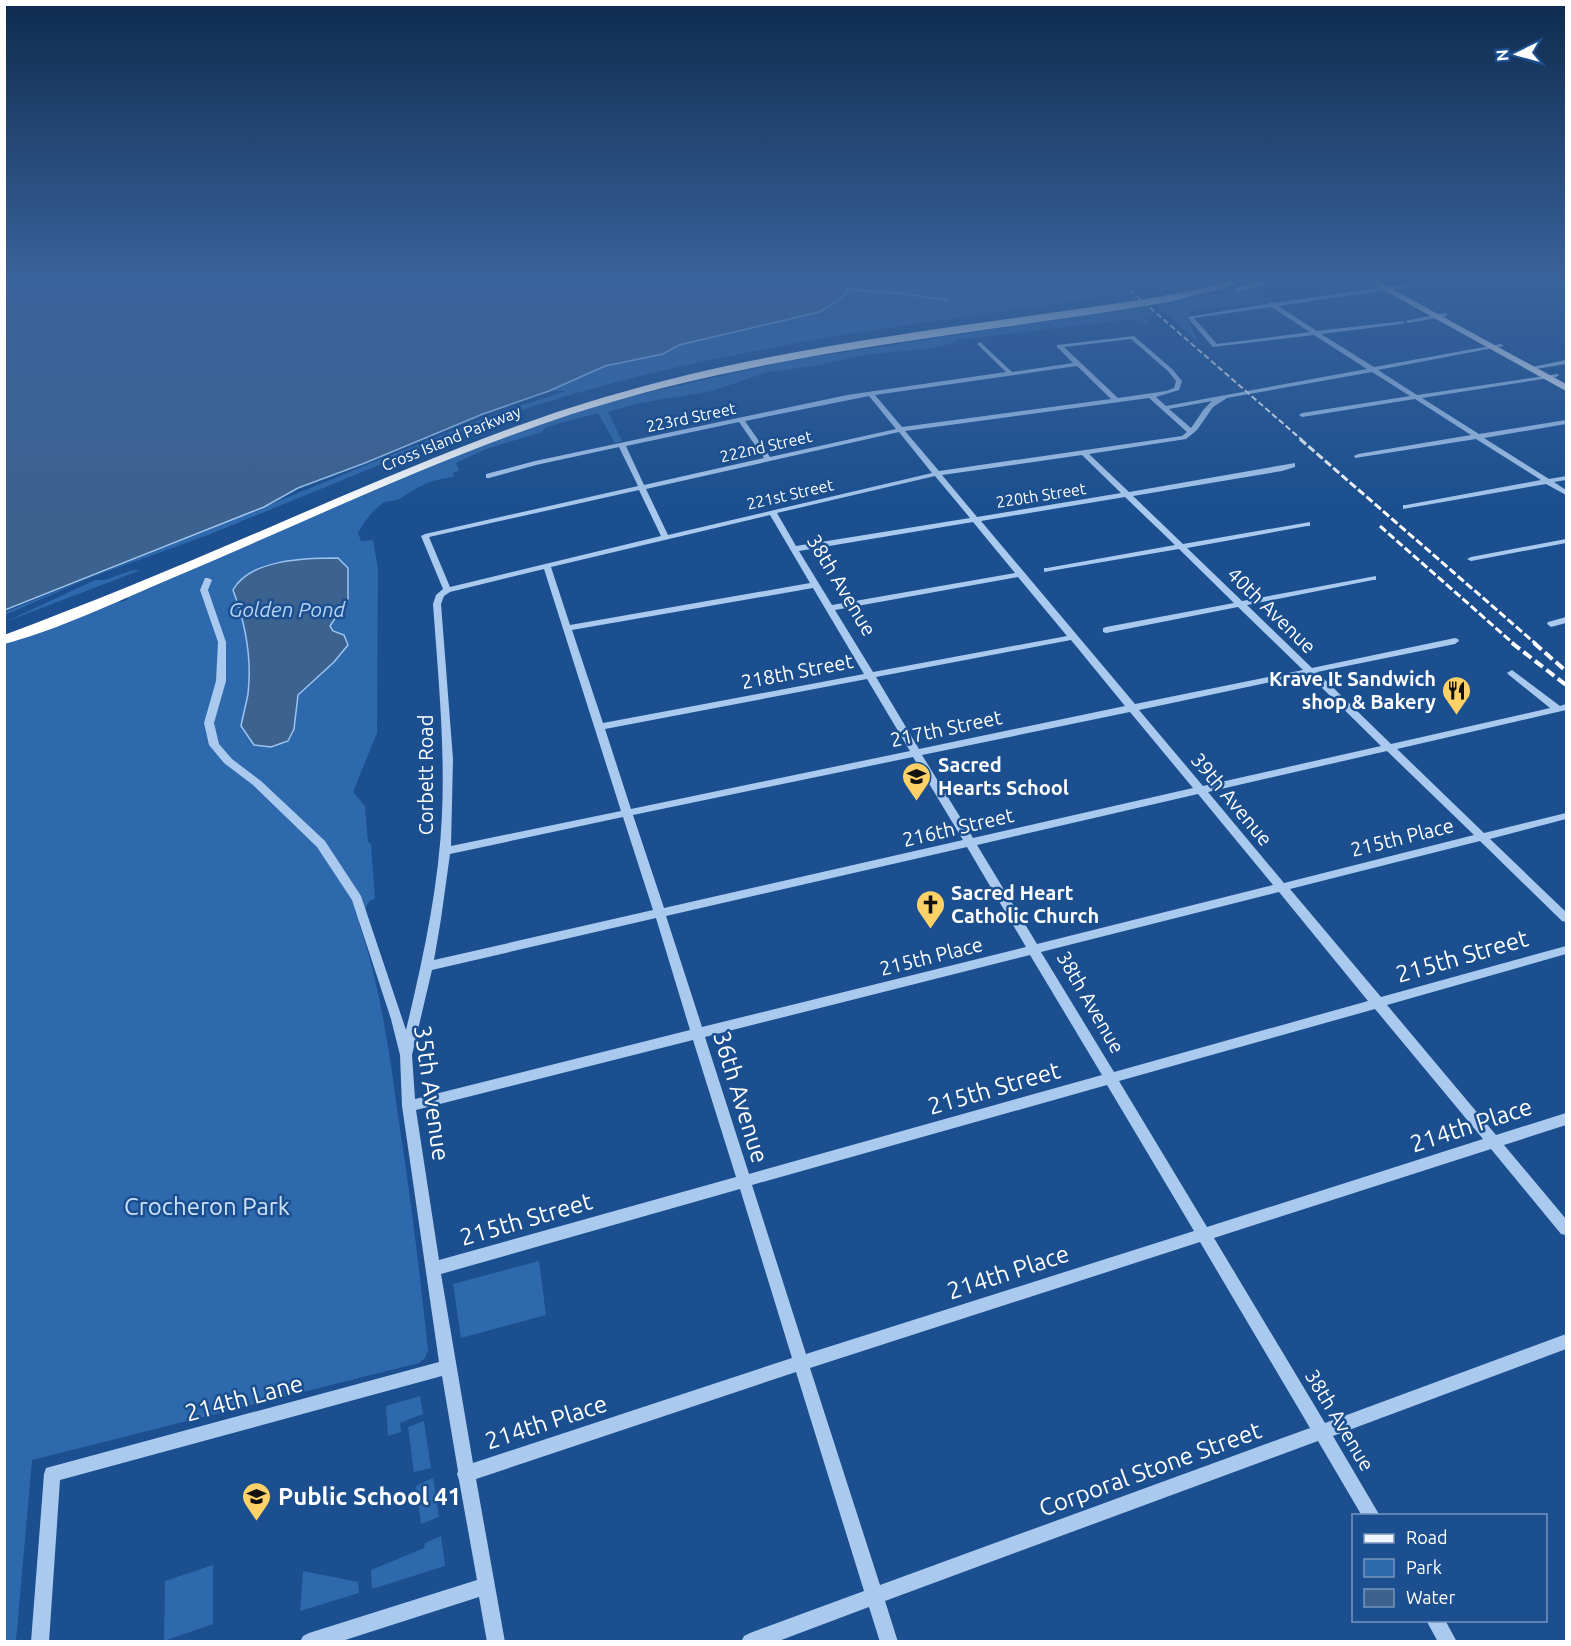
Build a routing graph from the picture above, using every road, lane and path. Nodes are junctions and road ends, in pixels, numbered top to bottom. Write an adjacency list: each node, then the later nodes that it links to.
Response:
1 (769, 355): 62 (highway, Cross Island Parkway)
2 (803, 355): 65 (highway, Cross Island Parkway)
3 (991, 355): 13 (street)
4 (1069, 355): 10 (street, 222nd Street)
5 (1153, 355): 18 (street, 222nd Street)
6 (1349, 355): 12 (street)
7 (1451, 355): 12 (street)
8 (1513, 355): 11 (main road)
9 (1566, 362): 11 (street)
10 (1079, 364): 13 (street, 223rd Street); 21 (street)
11 (1534, 367): 14 (main road)
12 (1373, 370): 19 (street); 20 (street)
13 (1010, 373): 17 (street, 223rd Street)
14 (1551, 376): 15 (main road); 16 (main road); 20 (street)
15 (1566, 381)
16 (1566, 388)
17 (870, 393): 24 (street, 223rd Street); 26 (street, 39th Avenue)
18 (1150, 395): 21 (street, 222nd Street); 22 (street)
19 (1224, 398): 22 (street); 27 (street)
20 (1416, 398): 23 (street); 28 (street)
21 (1116, 400): 26 (street, 222nd Street)
22 (1164, 408): 27 (street)
23 (1302, 415)
24 (741, 420): 29 (street, 223rd Street); 32 (street)
25 (1566, 422): 28 (street)
26 (902, 430): 32 (street, 222nd Street); 34 (street, 39th Avenue)
27 (1191, 432): 30 (street, 221st Street)
28 (1478, 437): 31 (street); 37 (street)
29 (622, 446): 35 (street, 223rd Street); 38 (street)
30 (1083, 452): 34 (street, 221st Street); 40 (street, 40th Avenue)
31 (1358, 456)
32 (768, 459): 38 (street, 222nd Street)
33 (1292, 465): 40 (street, 220th Street)
34 (937, 474): 42 (street, 221st Street); 43 (street, 39th Avenue)
35 (489, 476)
36 (1566, 478): 37 (street)
37 (1548, 481): 39 (street); 41 (street)
38 (640, 489): 45 (street); 56 (street, 222nd Street)
39 (1566, 493)
40 (1127, 495): 43 (street, 220th Street); 47 (street, 40th Avenue)
41 (1406, 507)
42 (772, 512): 45 (street, 221st Street); 48 (street, 38th Avenue)
43 (976, 520): 48 (street, 220th Street); 52 (street, 39th Avenue)
44 (1307, 524): 47 (street)
45 (666, 538): 50 (street, 221st Street)
46 (1566, 542): 49 (street)
47 (1180, 546): 51 (street); 57 (street, 40th Avenue)
48 (794, 549): 55 (street, 38th Avenue)
49 (1471, 559)
50 (547, 567): 56 (street, 221st Street); 61 (street, 36th Avenue)
51 (1047, 570)
52 (1021, 574): 58 (street); 64 (street, 39th Avenue)
53 (1373, 578): 57 (street)
54 (208, 580): 89 (street, 35th Avenue)
55 (816, 585): 58 (street, 38th Avenue); 61 (street)
56 (447, 590): 80 (street, Corbett Road)
57 (1240, 604): 63 (street); 67 (street, 40th Avenue)
58 (830, 608): 69 (street, 38th Avenue)
59 (1566, 620): 60 (street)
60 (1551, 624)
61 (568, 628): 72 (street, 36th Avenue)
62 (4, 630)
63 (1106, 630)
64 (1073, 637): 69 (street, 218th Street); 70 (street, 39th Avenue)
65 (4, 640)
66 (1455, 641): 67 (street, 217th Street)
67 (1310, 671): 70 (street, 217th Street); 73 (street, 40th Avenue)
68 (1512, 673): 71 (street)
69 (870, 675): 72 (street, 218th Street); 74 (street, 38th Avenue)
70 (1132, 708): 74 (street, 217th Street); 75 (street, 39th Avenue)
71 (1562, 708): 73 (street, 216th Street)
72 (599, 727): 76 (street, 36th Avenue)
73 (1390, 748): 75 (street, 216th Street); 78 (street, 40th Avenue)
74 (916, 753): 76 (street, 217th Street); 79 (street, 38th Avenue)
75 (1201, 790): 79 (street, 216th Street); 81 (street, 39th Avenue)
76 (626, 813): 80 (street, 217th Street); 82 (street, 36th Avenue)
77 (1566, 816): 78 (street, 215th Place)
78 (1482, 837): 81 (street, 215th Place); 83 (street, 40th Avenue)
79 (970, 843): 82 (street, 216th Street); 84 (street, 38th Avenue)
80 (444, 851): 86 (street, Corbett Road)
81 (1282, 887): 84 (street, 215th Place); 87 (street, 39th Avenue)
82 (660, 914): 86 (street, 216th Street); 88 (street, 36th Avenue)
83 (1566, 918)
84 (1035, 950): 88 (street, 215th Place); 90 (street, 38th Avenue)
85 (1566, 950): 87 (street, 215th Street)
86 (428, 966): 89 (street, Corbett Road)
87 (1378, 1003): 90 (street, 215th Street); 93 (street, 39th Avenue)
88 (697, 1034): 91 (street, 215th Place); 94 (street, 36th Avenue)
89 (406, 1055): 91 (street, 35th Avenue)
90 (1110, 1078): 94 (street, 215th Street); 96 (street, 38th Avenue)
91 (409, 1106): 97 (street, 35th Avenue)
92 (1566, 1119): 93 (street, 214th Place)
93 (1495, 1142): 95 (street, 39th Avenue); 96 (street, 214th Place)
94 (744, 1182): 97 (street, 215th Street); 99 (street, 36th Avenue)
95 (1566, 1229)
96 (1204, 1235): 99 (street, 214th Place); 101 (street, 38th Avenue)
97 (433, 1269): 100 (street, 35th Avenue)
98 (1566, 1342): 101 (street, Corporal Stone Street)
99 (801, 1363): 102 (street, 214th Place); 105 (street, 36th Avenue)
100 (448, 1367): 102 (street, 35th Avenue); 107 (street, 214th Lane)
101 (1322, 1432): 103 (street, 38th Avenue); 105 (street, Corporal Stone Street)
102 (465, 1474): 104 (street, 35th Avenue)
103 (1371, 1514)
104 (486, 1586): 108 (street); 109 (street, 35th Avenue)
105 (875, 1596): 110 (street, Corporal Stone Street); 111 (street, 36th Avenue)
106 (1436, 1622): 112 (street)
107 (40, 1641)
108 (309, 1641)
109 (496, 1641)
110 (750, 1641)
111 (889, 1641)
112 (1448, 1641)

